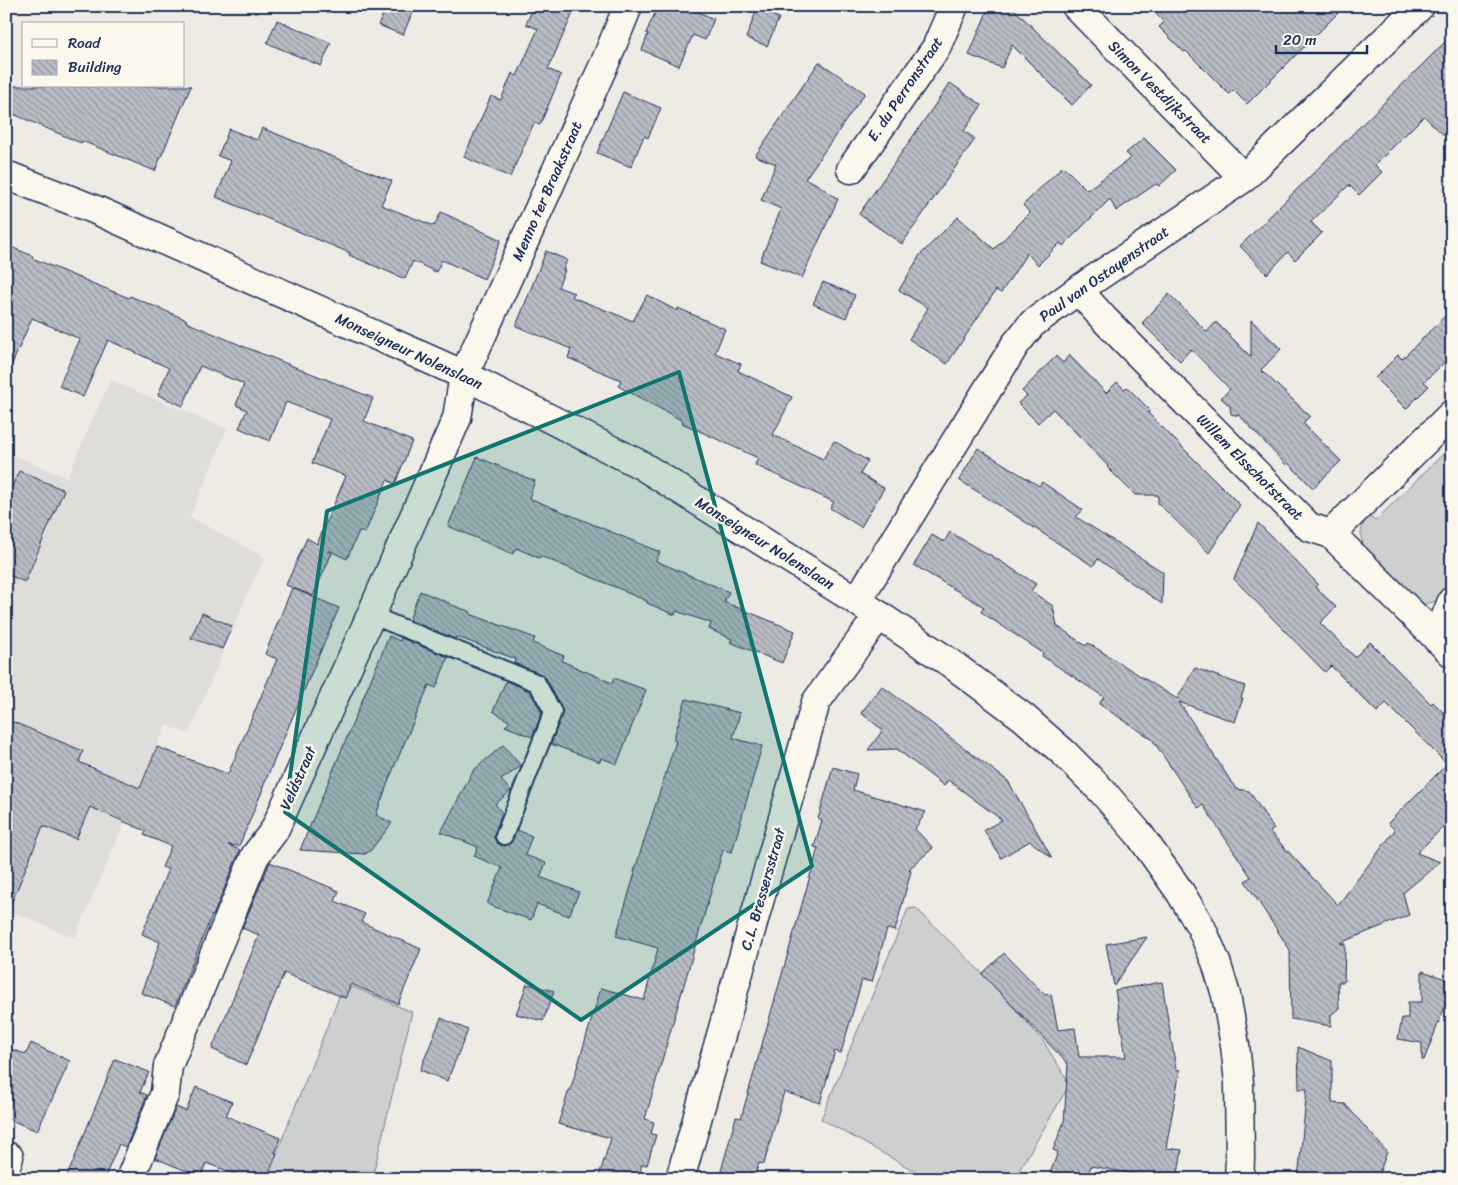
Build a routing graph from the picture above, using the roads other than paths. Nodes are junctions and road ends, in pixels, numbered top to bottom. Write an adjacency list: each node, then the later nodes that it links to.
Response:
1 (628, 6): 9 (street, Menno ter Braakstraat)
2 (954, 6): 5 (street, E. du Perronstraat)
3 (1076, 6): 7 (street, Simon Vestdijkstraat)
4 (1420, 6): 7 (street, Paul van Ostayenstraat)
5 (851, 169)
6 (6, 175): 9 (street, Monseigneur Nolenslaan)
7 (1244, 178): 8 (street, Paul van Ostayenstraat)
8 (1078, 290): 11 (street, Willem Elsschotstraat); 13 (street, Paul van Ostayenstraat)
9 (464, 375): 13 (street, Monseigneur Nolenslaan); 14 (street, Veldstraat)
10 (1452, 414): 11 (street)
11 (1331, 534): 15 (street, Willem Elsschotstraat)
12 (1452, 601): 15 (street)
13 (868, 608): 18 (street, C.L. Bressersstraat); 19 (street, Monseigneur Nolenslaan)
14 (371, 615): 16 (lane); 17 (street, Veldstraat)
15 (1444, 646)
16 (504, 836)
17 (130, 1179)
18 (680, 1179)
19 (1239, 1179)

